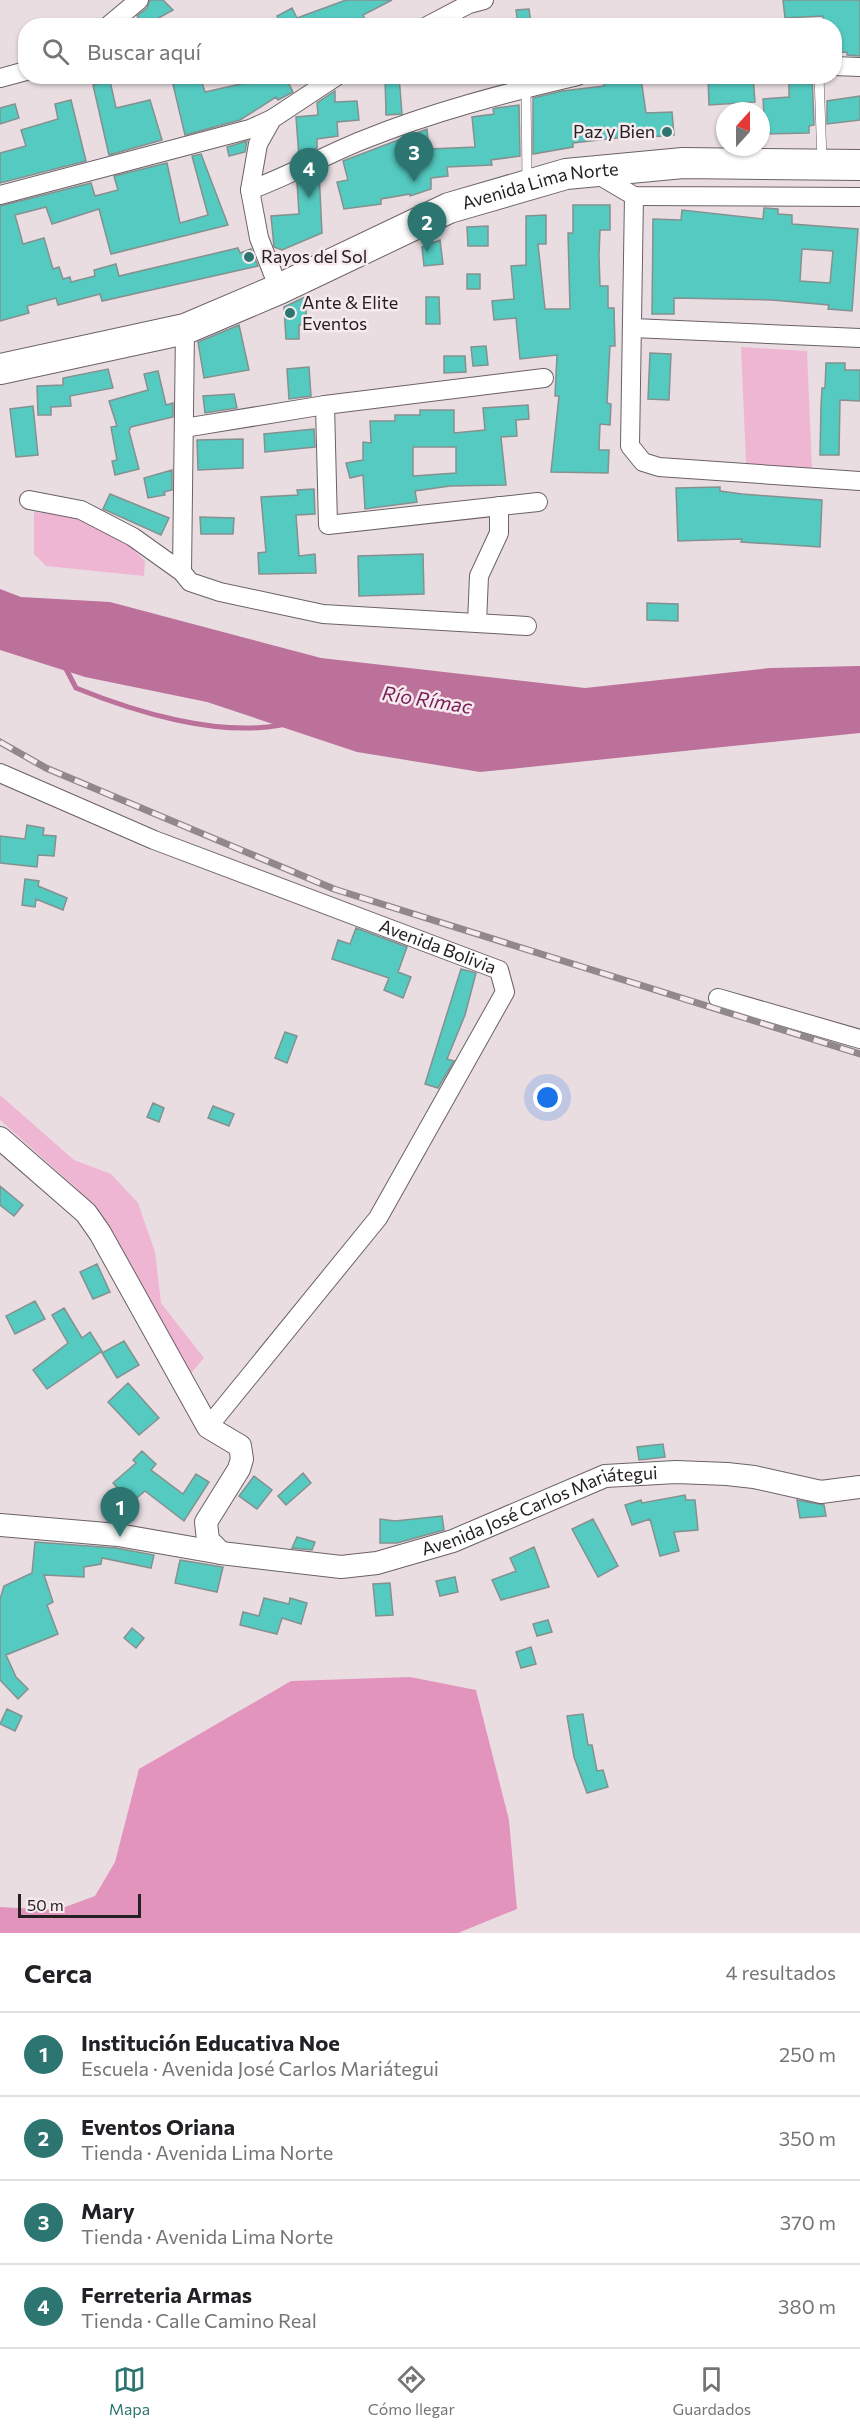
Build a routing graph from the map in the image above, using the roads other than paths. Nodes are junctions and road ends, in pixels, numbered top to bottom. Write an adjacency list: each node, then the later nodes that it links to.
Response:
1 (139, 0): 3 (street)
2 (484, 0): 4 (street)
3 (118, 18)
4 (442, 18)
5 (842, 66): 6 (street)
6 (860, 67)
7 (18, 73): 8 (street)
8 (0, 78)
9 (325, 84): 13 (street)
10 (548, 84): 12 (street)
11 (819, 84): 15 (lane)
12 (526, 90): 17 (lane); 18 (street)
13 (272, 119): 18 (street); 19 (street)
14 (860, 165): 15 (highway, Avenida Lima Norte)
15 (822, 166): 16 (highway, Avenida Lima Norte)
16 (592, 171): 17 (highway, Avenida Lima Norte); 20 (street)
17 (527, 185): 22 (highway, Avenida Lima Norte)
18 (250, 190): 22 (street)
19 (0, 195)
20 (634, 196): 21 (street); 23 (street)
21 (860, 197)
22 (279, 289): 24 (highway, Avenida Lima Norte)
23 (633, 328): 25 (street); 30 (street)
24 (185, 329): 26 (highway, Avenida Lima Norte); 29 (street)
25 (860, 338)
26 (0, 369)
27 (544, 378): 28 (street)
28 (325, 405): 29 (street); 33 (street)
29 (184, 428): 34 (street)
30 (860, 482)
31 (29, 501): 34 (street)
32 (538, 502): 33 (street)
33 (499, 506): 35 (street)
34 (182, 572): 35 (street)
35 (477, 623): 36 (street)
36 (527, 626)
37 (0, 772): 41 (street, Avenida Bolivia)
38 (718, 998): 39 (street)
39 (860, 1040)
40 (0, 1137): 41 (street)
41 (208, 1427): 44 (street)
42 (860, 1487): 44 (street, Avenida José Carlos Mariátegui)
43 (0, 1525): 44 (street, Avenida José Carlos Mariátegui)
44 (221, 1553)

